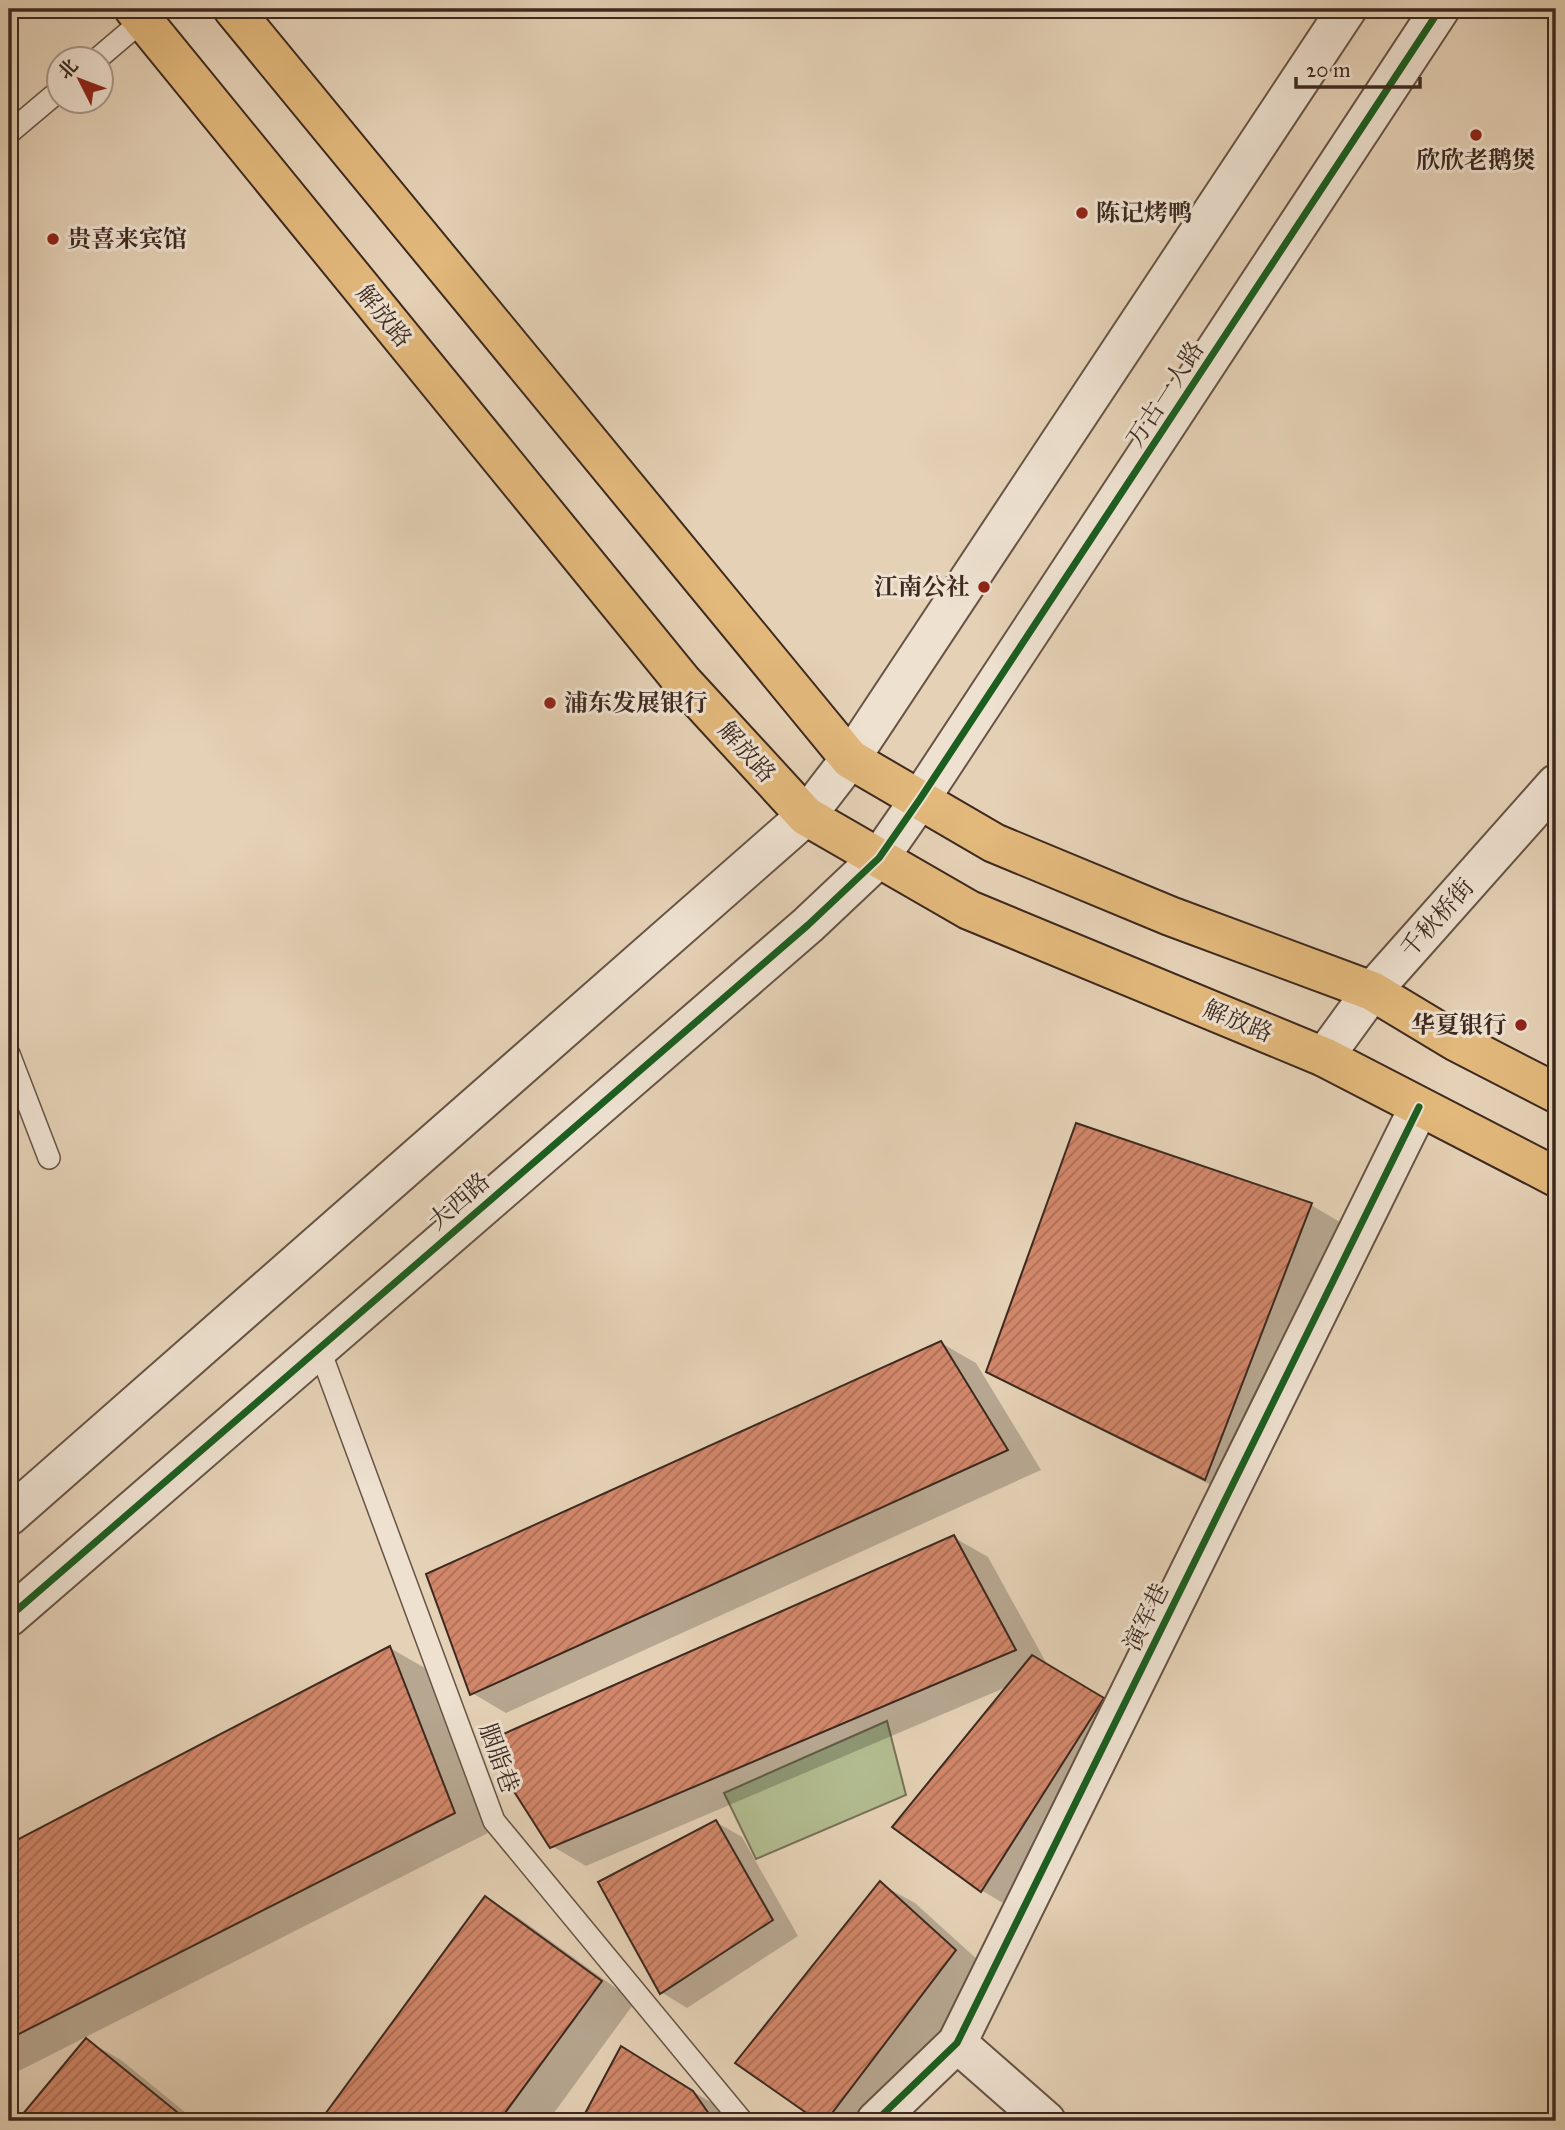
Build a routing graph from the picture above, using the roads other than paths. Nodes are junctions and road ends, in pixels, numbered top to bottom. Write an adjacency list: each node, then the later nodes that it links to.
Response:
1 (233, 9): 8 (main road)
2 (1347, 9): 8 (street)
3 (1440, 9): 10 (street, 万古一人路)
4 (138, 15): 5 (lane); 11 (main road, 解放路)
5 (109, 46)
6 (46, 102): 7 (lane)
7 (9, 133)
8 (850, 759): 10 (main road); 11 (street)
9 (1556, 784): 13 (street, 千秋桥街)
10 (920, 799): 12 (street, 大西路); 13 (main road)
11 (806, 816): 12 (main road, 解放路); 21 (street)
12 (879, 858): 15 (main road, 解放路); 20 (street, 大西路)
13 (1372, 991): 15 (street, 千秋桥街); 16 (main road)
14 (9, 1054): 18 (lane)
15 (1324, 1056): 17 (main road, 解放路)
16 (1556, 1093)
17 (1419, 1107): 19 (main road, 解放路); 23 (street, 演军巷)
18 (49, 1158)
19 (1556, 1177)
20 (319, 1348): 22 (street, 大西路); 24 (lane, 胭脂巷)
21 (9, 1516)
22 (9, 1617)
23 (957, 2043): 25 (street, 演军巷); 26 (street)
24 (742, 2121)
25 (876, 2121)
26 (1046, 2121)

